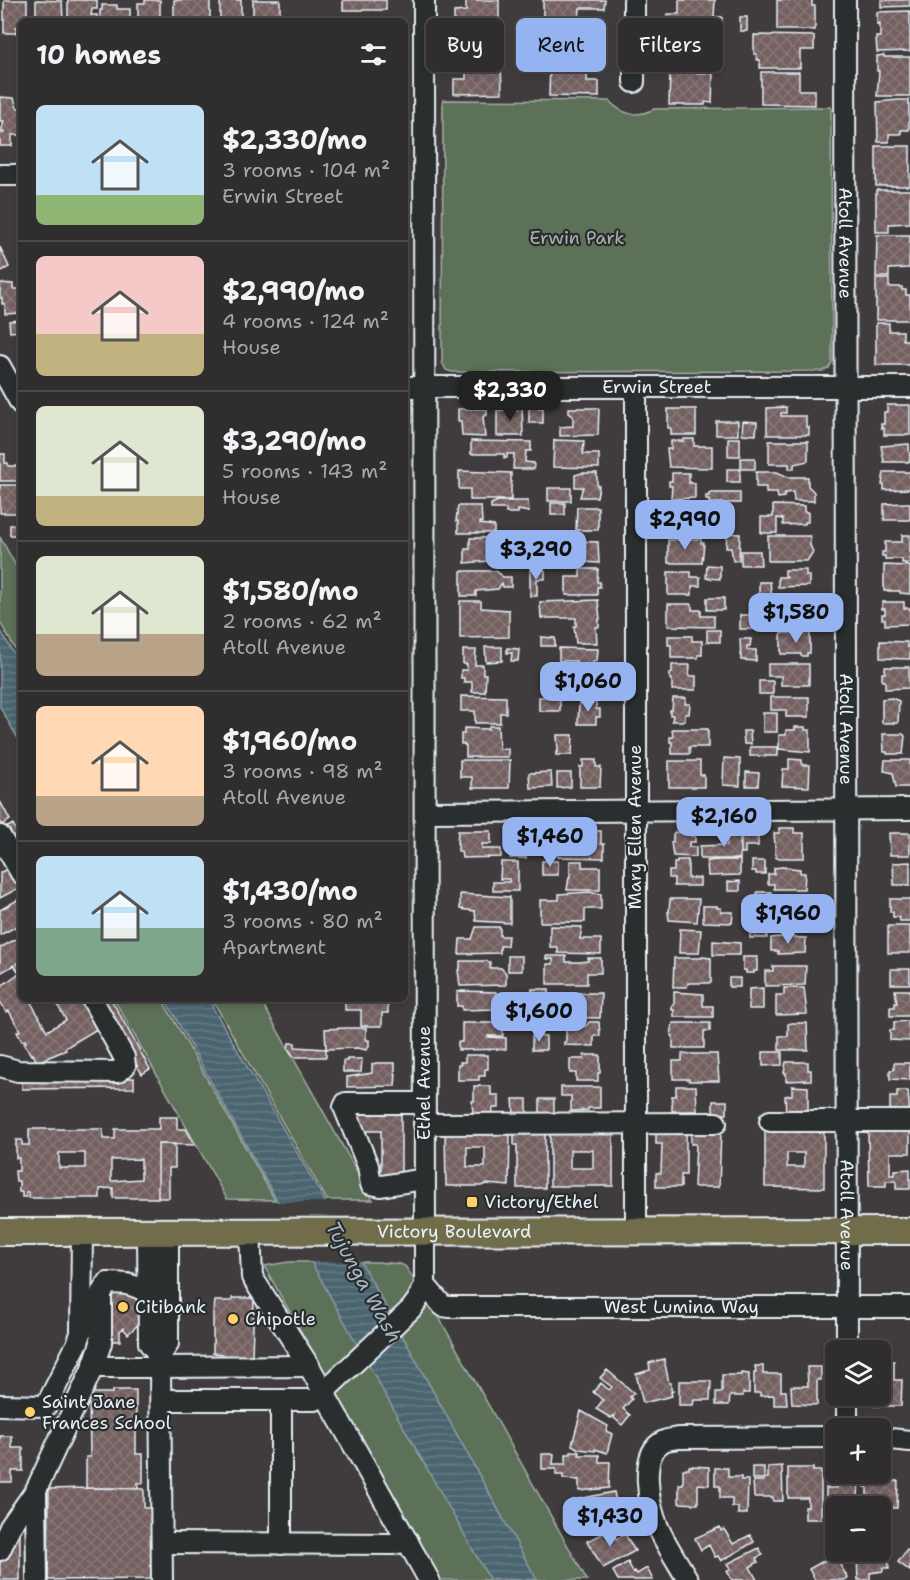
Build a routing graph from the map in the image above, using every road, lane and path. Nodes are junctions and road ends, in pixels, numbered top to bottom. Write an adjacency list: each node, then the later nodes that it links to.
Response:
1 (424, 0): 7 (street, Ethel Avenue)
2 (634, 0): 4 (street)
3 (845, 0): 12 (street, Atoll Avenue)
4 (634, 82)
5 (0, 175): 6 (street)
6 (18, 175)
7 (414, 192): 10 (street, Ethel Avenue)
8 (0, 366): 9 (street)
9 (16, 387)
10 (415, 387): 11 (street, Erwin Street); 17 (street, Ethel Avenue)
11 (636, 387): 12 (street, Erwin Street); 16 (street, Mary Ellen Avenue)
12 (847, 387): 13 (street, Erwin Street); 14 (street, Atoll Avenue)
13 (910, 387)
14 (847, 809): 15 (street); 16 (street); 24 (street, Atoll Avenue)
15 (910, 809)
16 (635, 810): 17 (street); 26 (street, Mary Ellen Avenue)
17 (425, 812): 22 (street, Ethel Avenue)
18 (0, 836): 19 (street)
19 (18, 868)
20 (94, 1002): 21 (street)
21 (0, 1066)
22 (424, 1103): 28 (street, Ethel Avenue); 29 (street)
23 (770, 1121): 24 (street)
24 (847, 1121): 25 (street); 33 (street, Atoll Avenue)
25 (910, 1122)
26 (635, 1123): 27 (street); 28 (street); 32 (street, Mary Ellen Avenue)
27 (716, 1123)
28 (424, 1124): 29 (street, Ethel Avenue)
29 (424, 1179): 31 (street, Ethel Avenue)
30 (261, 1231): 31 (main road, Victory Boulevard); 37 (main road, Victory Boulevard); 44 (street)
31 (425, 1231): 32 (main road, Victory Boulevard); 38 (street, Ethel Avenue)
32 (636, 1231): 33 (main road, Victory Boulevard)
33 (848, 1231): 34 (main road, Victory Boulevard); 40 (street, Atoll Avenue)
34 (910, 1231)
35 (0, 1232): 36 (main road, Victory Boulevard)
36 (82, 1232): 37 (main road, Victory Boulevard); 49 (street)
37 (158, 1232): 39 (street); 43 (street)
38 (425, 1285): 40 (street, West Lumina Way); 46 (street)
39 (148, 1294): 43 (street); 45 (street)
40 (847, 1307): 41 (street, West Lumina Way); 42 (street, Atoll Avenue)
41 (910, 1307)
42 (847, 1340)
43 (160, 1361): 44 (street); 45 (street); 47 (street)
44 (309, 1366): 46 (street)
45 (93, 1367): 53 (street)
46 (322, 1392): 48 (street); 54 (street)
47 (161, 1400): 48 (street); 55 (street)
48 (281, 1400): 56 (street)
49 (0, 1405)
50 (825, 1437): 61 (street)
51 (891, 1439): 52 (street)
52 (910, 1441)
53 (36, 1490): 57 (street); 58 (street)
54 (408, 1541): 56 (street); 60 (street)
55 (162, 1543): 56 (street); 59 (street)
56 (281, 1544)
57 (0, 1550)
58 (36, 1580)
59 (162, 1580)
60 (429, 1580)
61 (688, 1580)

